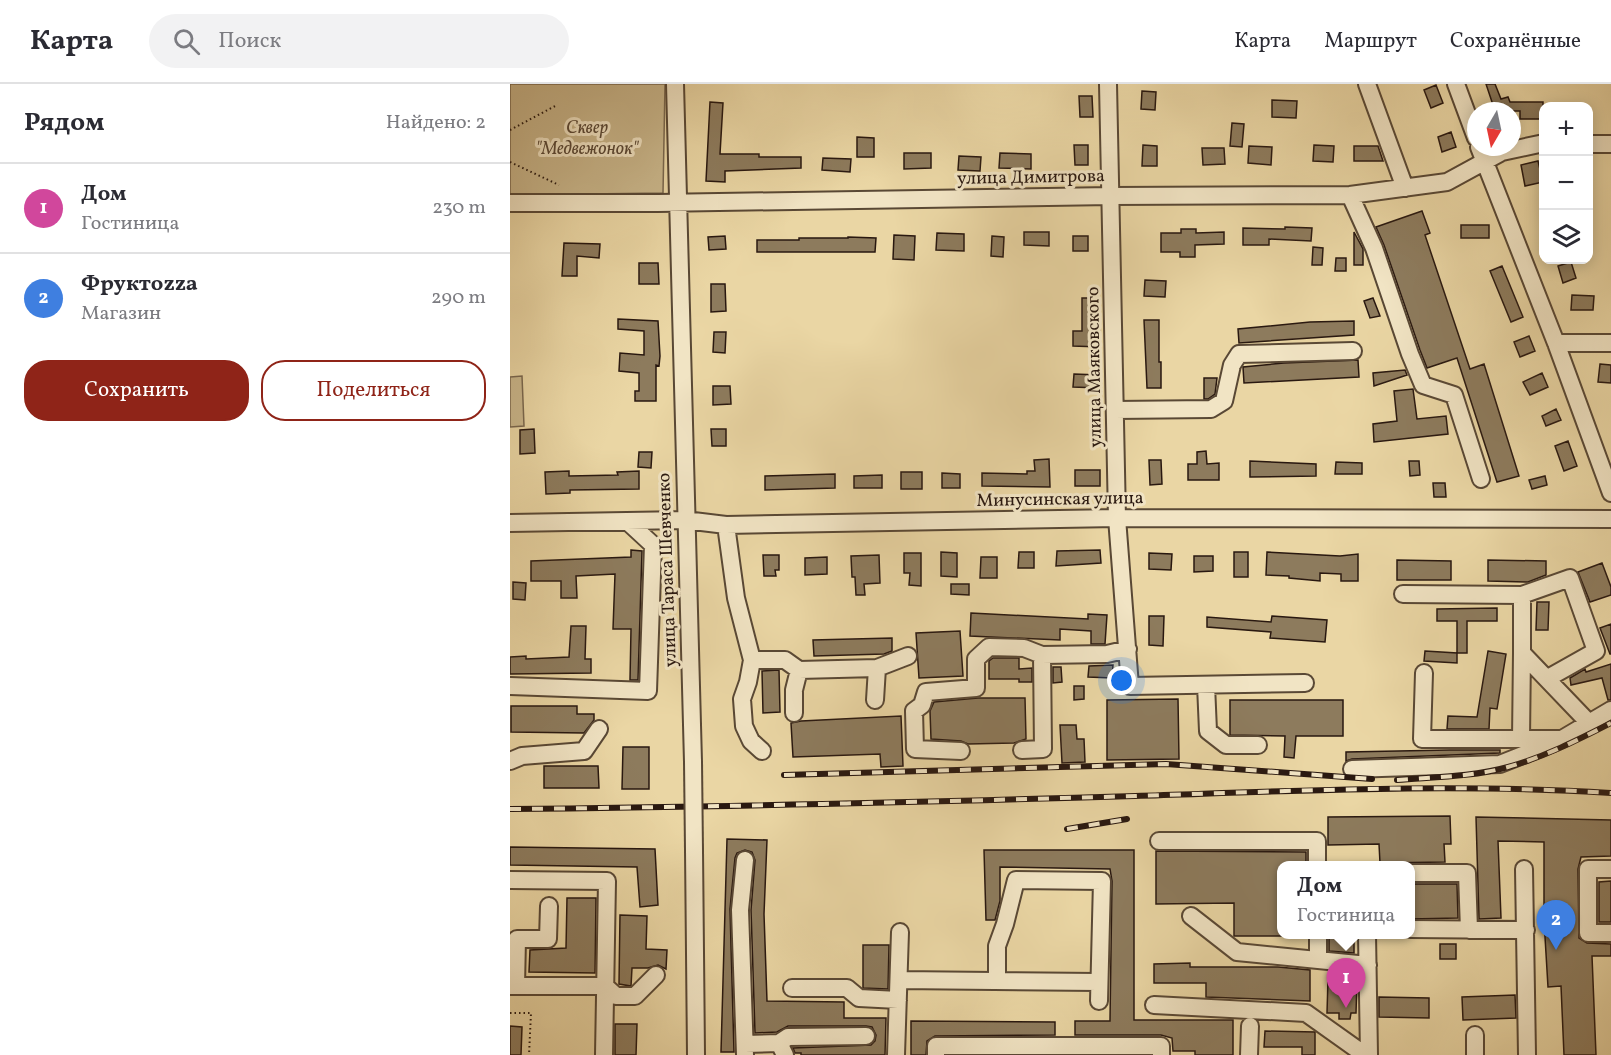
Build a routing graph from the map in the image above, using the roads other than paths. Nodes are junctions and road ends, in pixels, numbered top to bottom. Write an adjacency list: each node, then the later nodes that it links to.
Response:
1 (675, 84): 16 (street, улица Тараса Шевченко)
2 (1108, 84): 14 (street, улица Маяковского)
3 (1368, 84): 12 (street)
4 (1456, 84): 5 (street)
5 (1467, 114)
6 (1539, 144): 9 (street, улица Димитрова)
7 (1593, 144): 8 (street)
8 (1611, 144)
9 (1521, 148)
10 (1481, 156): 12 (street, улица Димитрова)
11 (1482, 156): 17 (street)
12 (1405, 188): 13 (street, улица Димитрова)
13 (1350, 195): 14 (street, улица Димитрова); 21 (street)
14 (1111, 196): 16 (street, улица Димитрова); 20 (street, улица Маяковского)
15 (510, 203): 16 (street, улица Димитрова)
16 (678, 203): 25 (street, улица Тараса Шевченко)
17 (1556, 343): 18 (street); 22 (street)
18 (1611, 343)
19 (1353, 351): 20 (street)
20 (1115, 410): 23 (street, улица Маяковского)
21 (1481, 479)
22 (1611, 493)
23 (1117, 518): 24 (street, Минусинская улица); 28 (street, Минусинская улица); 31 (street, улица Маяковского)
24 (1611, 519)
25 (685, 520): 26 (street, Минусинская улица); 28 (street, Минусинская улица); 90 (street, улица Тараса Шевченко, bridge)
26 (627, 521): 27 (street, Минусинская улица); 42 (street)
27 (510, 523)
28 (726, 525): 35 (street)
29 (1403, 594): 30 (street)
30 (1522, 595): 32 (street); 39 (street)
31 (1128, 650): 33 (street); 41 (street, улица Маяковского)
32 (1522, 652): 39 (street); 48 (street)
33 (1042, 655): 51 (street); 53 (street)
34 (908, 656): 36 (street)
35 (752, 660): 37 (street); 52 (street)
36 (876, 668): 37 (street); 43 (street)
37 (799, 669): 45 (street)
38 (1424, 673): 48 (street)
39 (1548, 678): 46 (street)
40 (1305, 683): 41 (street)
41 (1206, 685): 50 (street)
42 (510, 686)
43 (875, 700)
44 (1611, 710): 46 (street)
45 (794, 713)
46 (1590, 724): 49 (street)
47 (599, 729): 54 (street)
48 (1521, 739): 49 (street)
49 (1562, 740): 55 (street)
50 (1258, 745)
51 (1022, 750)
52 (762, 751)
53 (961, 751)
54 (510, 762)
55 (1352, 769)
56 (1159, 841): 58 (street)
57 (745, 860): 87 (street)
58 (1317, 861)
59 (1524, 869): 67 (street)
60 (1611, 869): 69 (street)
61 (1415, 873): 66 (street)
62 (510, 879): 79 (street)
63 (549, 906): 78 (street)
64 (1191, 916): 72 (street)
65 (1415, 929): 66 (street)
66 (1469, 930): 67 (street)
67 (1526, 930): 97 (street)
68 (900, 932): 75 (street)
69 (1611, 933)
70 (1318, 939): 72 (street)
71 (1367, 939): 73 (street)
72 (1318, 960): 73 (street)
73 (1368, 965): 95 (street)
74 (656, 975): 79 (street)
75 (899, 980): 76 (street); 81 (street)
76 (997, 980): 77 (street); 77 (street)
77 (1098, 982): 82 (street)
78 (513, 986): 79 (street)
79 (605, 986): 89 (street)
80 (792, 988): 81 (street)
81 (898, 1000): 91 (street)
82 (1098, 1001)
83 (1154, 1005): 95 (street)
84 (1250, 1026): 94 (street)
85 (1475, 1035): 96 (street)
86 (866, 1036): 88 (street)
87 (745, 1049): 88 (street)
88 (782, 1049)
89 (604, 1055)
90 (696, 1055)
91 (897, 1055)
92 (936, 1055): 93 (street)
93 (1161, 1055)
94 (1250, 1055)
95 (1367, 1055)
96 (1475, 1055)
97 (1527, 1055)

